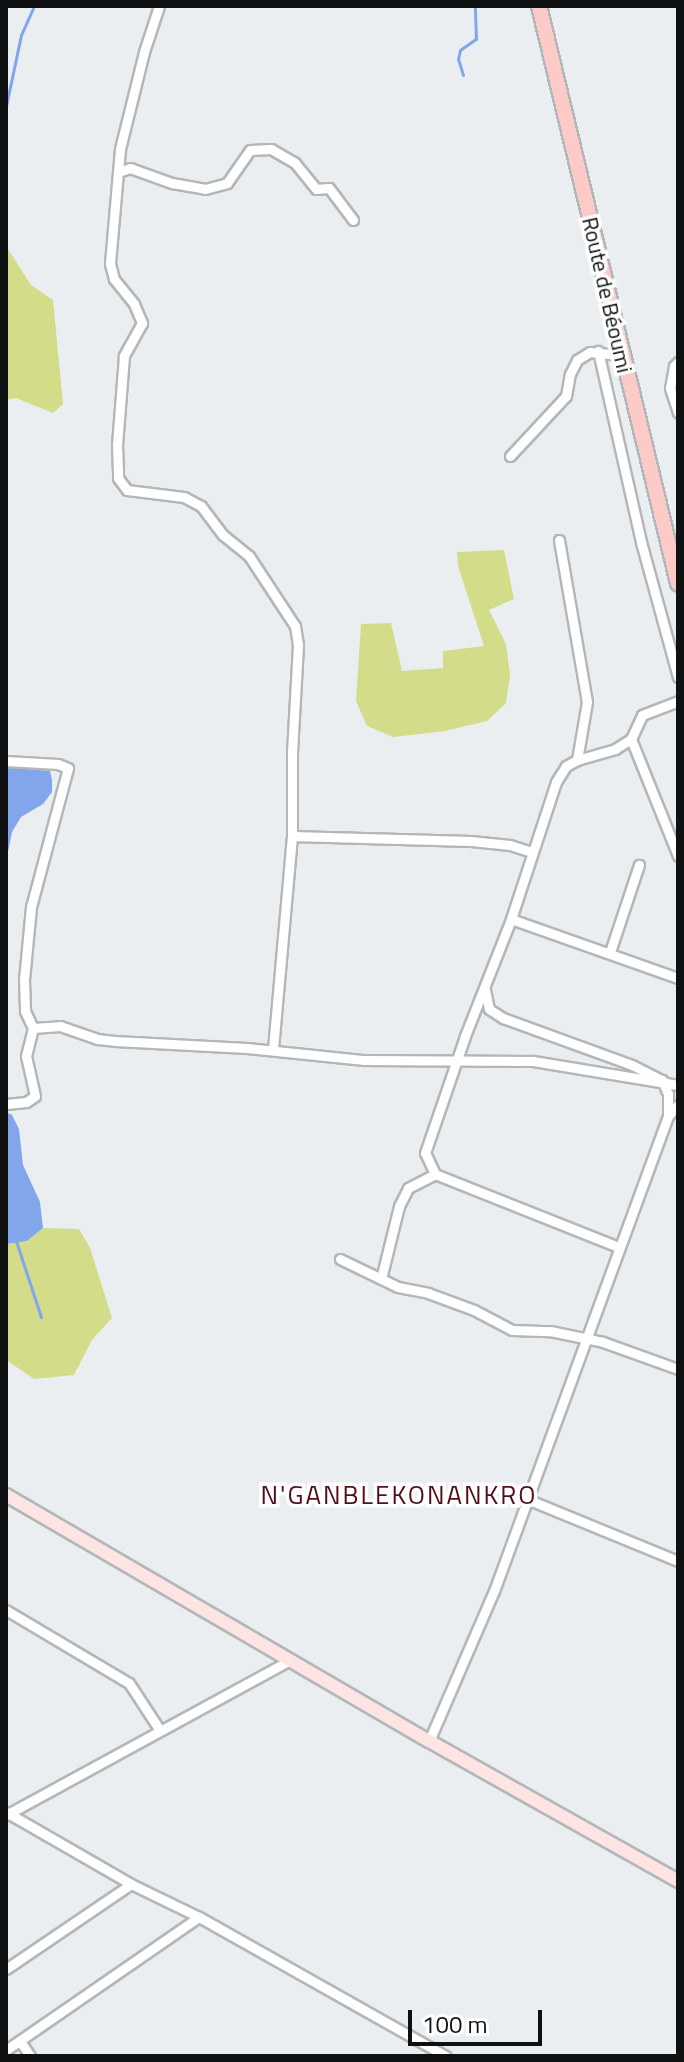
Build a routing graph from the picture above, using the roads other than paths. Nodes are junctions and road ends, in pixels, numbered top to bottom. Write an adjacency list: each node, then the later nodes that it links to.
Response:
1 (159, 6): 3 (street)
2 (539, 6): 6 (main road, Route de Béoumi)
3 (118, 172): 4 (street); 17 (street)
4 (353, 220)
5 (598, 351): 6 (street); 9 (street); 12 (street)
6 (621, 355): 11 (main road, Route de Béoumi)
7 (678, 362): 8 (street)
8 (678, 413)
9 (510, 456)
10 (559, 540): 15 (street)
11 (678, 583)
12 (678, 677)
13 (678, 701): 14 (street)
14 (631, 739): 15 (street); 19 (street)
15 (577, 760): 18 (street)
16 (6, 761): 25 (street)
17 (292, 836): 18 (street); 26 (street)
18 (531, 852): 21 (street)
19 (678, 856)
20 (639, 865): 22 (street)
21 (511, 919): 22 (street); 24 (street)
22 (610, 952): 23 (street)
23 (678, 978)
24 (485, 986): 27 (street); 28 (street)
25 (33, 1028): 26 (street); 30 (street)
26 (273, 1050): 27 (street)
27 (456, 1063): 28 (street); 33 (street)
28 (662, 1080): 29 (street); 32 (street)
29 (678, 1085)
30 (6, 1104)
31 (678, 1105): 32 (street)
32 (668, 1116): 34 (street)
33 (435, 1174): 34 (street); 36 (street)
34 (618, 1247): 37 (street)
35 (340, 1259): 36 (street)
36 (381, 1279): 37 (street)
37 (583, 1339): 38 (street); 40 (street)
38 (678, 1369)
39 (6, 1495): 43 (main road)
40 (527, 1499): 41 (street); 45 (street)
41 (678, 1561)
42 (6, 1610): 44 (street)
43 (290, 1660): 44 (street); 45 (main road)
44 (159, 1729): 46 (street)
45 (429, 1741): 47 (main road)
46 (7, 1813): 48 (street)
47 (678, 1881)
48 (131, 1884): 49 (street); 50 (street)
49 (199, 1917): 51 (street); 54 (street)
50 (6, 1969)
51 (20, 2041): 52 (street); 53 (street)
52 (6, 2050)
53 (30, 2056)
54 (446, 2056)

